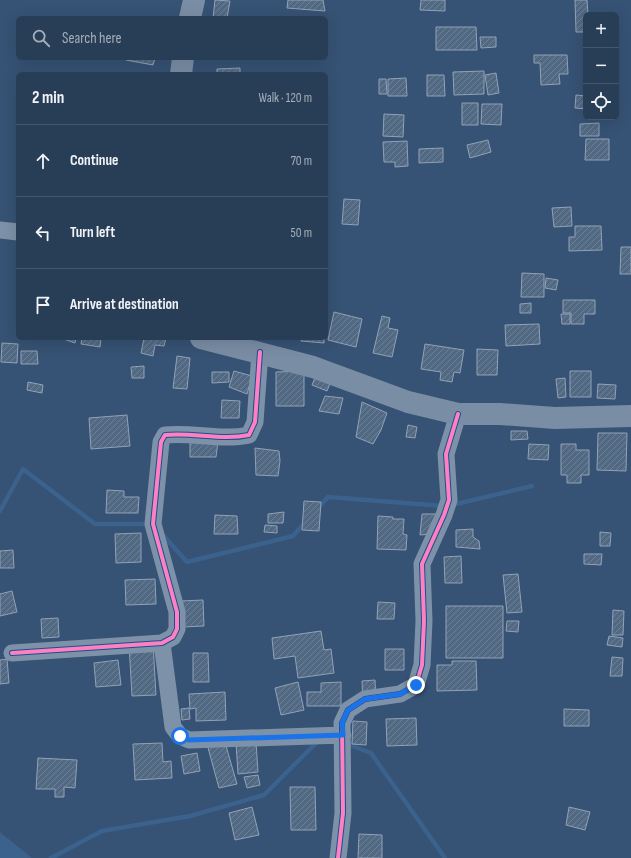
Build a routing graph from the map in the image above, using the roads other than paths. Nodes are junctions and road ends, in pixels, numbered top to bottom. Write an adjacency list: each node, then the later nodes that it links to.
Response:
1 (194, 0): 2 (main road)
2 (190, 16)
3 (183, 60): 4 (main road)
4 (181, 72)
5 (0, 230): 6 (street)
6 (16, 232)
7 (209, 340): 8 (main road)
8 (260, 352): 9 (main road); 11 (street)
9 (458, 414): 10 (main road); 13 (street)
10 (631, 416)
11 (162, 643): 12 (street); 13 (street)
12 (12, 653)
13 (343, 735): 14 (street)
14 (338, 858)

